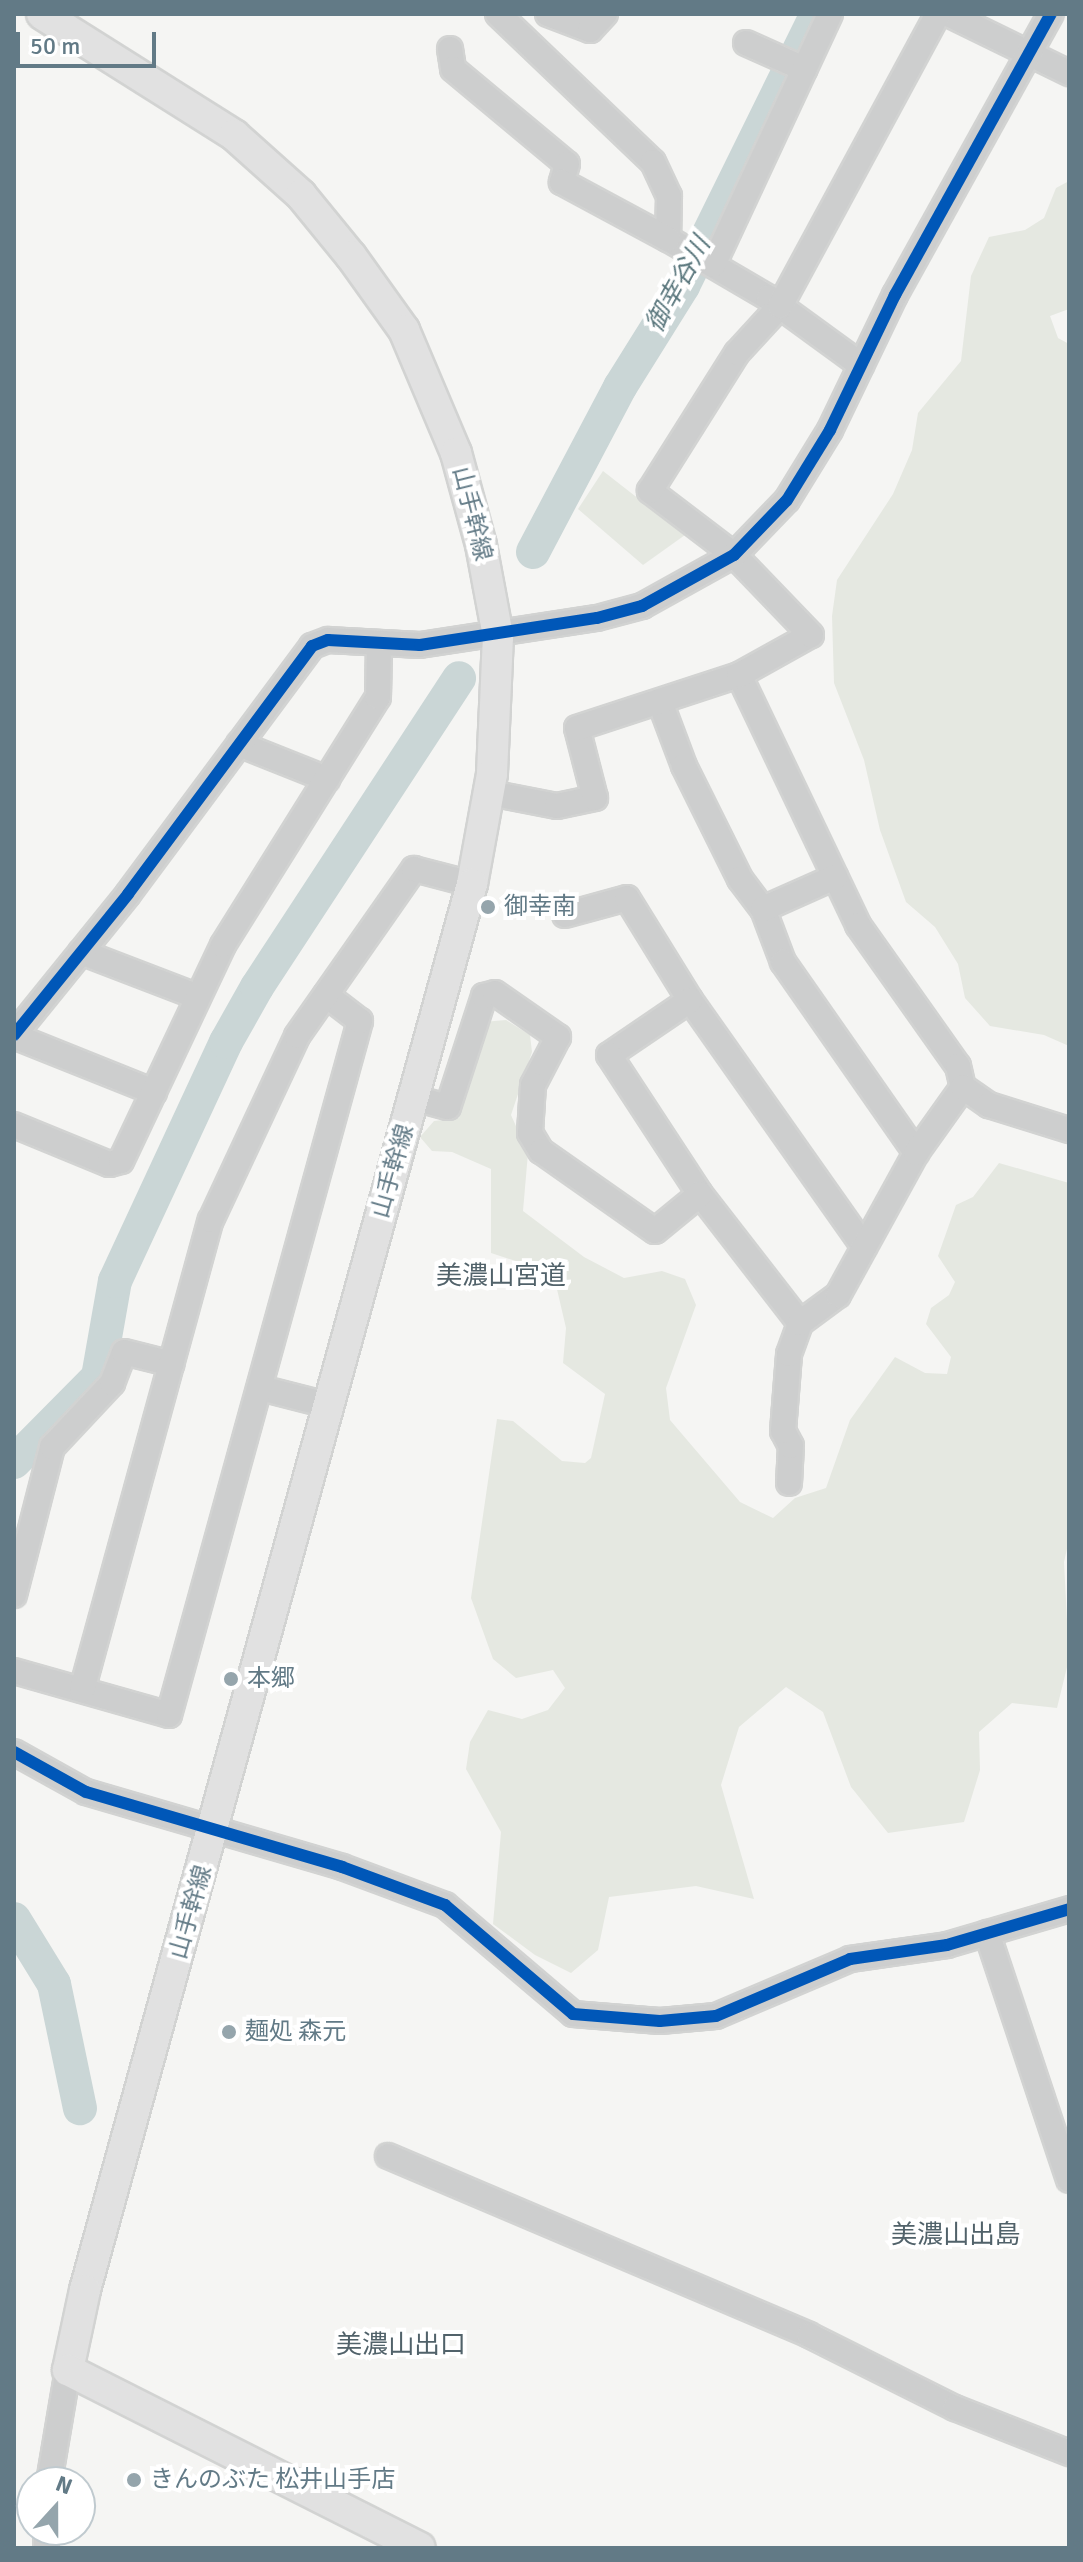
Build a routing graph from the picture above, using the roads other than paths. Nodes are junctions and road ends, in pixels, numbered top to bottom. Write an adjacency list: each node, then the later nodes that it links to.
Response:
1 (42, 14): 18 (main road, 山手幹線)
2 (502, 14): 14 (street)
3 (548, 14): 4 (street)
4 (605, 14)
5 (830, 14): 12 (street)
6 (938, 14): 15 (street)
7 (948, 14): 11 (street)
8 (1051, 14): 11 (street)
9 (746, 43): 12 (street)
10 (450, 49): 14 (street)
11 (1028, 55): 13 (street); 16 (street)
12 (796, 65): 14 (street)
13 (1069, 73)
14 (693, 253): 15 (street)
15 (780, 306): 16 (street); 17 (street)
16 (861, 365): 17 (street)
17 (734, 555): 18 (street); 20 (street)
18 (498, 636): 19 (street); 24 (main road, 山手幹線)
19 (379, 643): 22 (street); 23 (street)
20 (739, 675): 21 (street); 25 (street)
21 (660, 702): 24 (street); 27 (street)
22 (239, 744): 23 (street); 29 (street)
23 (327, 779): 31 (street)
24 (490, 793): 26 (main road, 山手幹線)
25 (835, 877): 27 (street); 34 (street)
26 (472, 884): 30 (street); 36 (main road, 山手幹線)
27 (763, 909): 39 (street)
28 (565, 915): 32 (street)
29 (81, 952): 31 (street); 33 (street)
30 (326, 995): 43 (street); 44 (street)
31 (198, 997): 35 (street)
32 (690, 1000): 40 (street); 41 (street)
33 (14, 1036): 35 (street)
34 (963, 1087): 38 (street); 39 (street)
35 (154, 1092): 37 (street)
36 (414, 1098): 40 (street); 45 (main road, 山手幹線)
37 (14, 1125)
38 (1069, 1130)
39 (916, 1153): 41 (street)
40 (700, 1194): 42 (street)
41 (864, 1247): 42 (street)
42 (800, 1323): 46 (street)
43 (172, 1364): 47 (street); 49 (street)
44 (261, 1388): 45 (street); 49 (street)
45 (327, 1405): 51 (main road, 山手幹線)
46 (789, 1483)
47 (14, 1595)
48 (14, 1671): 49 (street)
49 (82, 1690)
50 (14, 1752): 51 (street)
51 (214, 1829): 53 (street); 56 (main road, 山手幹線)
52 (1069, 1909): 53 (street)
53 (987, 1933): 55 (street)
54 (388, 2156): 57 (street)
55 (1069, 2180)
56 (68, 2370): 58 (street, 山手幹線); 59 (main road)
57 (1069, 2453)
58 (52, 2466)
59 (420, 2548)

